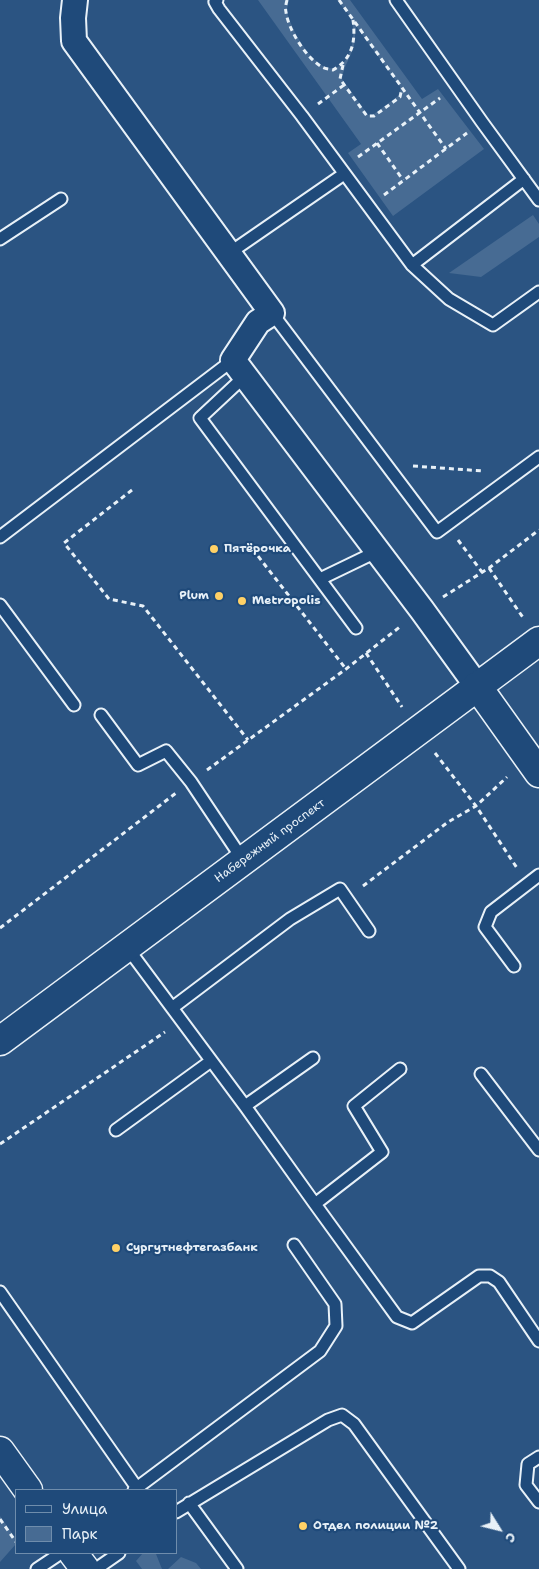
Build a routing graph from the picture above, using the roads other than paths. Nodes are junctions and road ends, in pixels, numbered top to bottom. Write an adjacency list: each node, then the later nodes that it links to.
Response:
1 (74, 0): 9 (street)
2 (217, 0): 4 (lane)
3 (396, 0): 5 (lane)
4 (343, 172): 9 (lane); 10 (lane)
5 (524, 180): 7 (lane); 10 (lane)
6 (61, 199): 8 (lane)
7 (539, 200)
8 (0, 239)
9 (228, 254): 12 (street)
10 (412, 265): 11 (lane)
11 (539, 292)
12 (272, 313): 13 (street); 14 (lane)
13 (239, 368): 15 (lane); 16 (street); 17 (lane)
14 (539, 457)
15 (0, 537)
16 (378, 551): 17 (lane); 21 (street)
17 (320, 579): 19 (lane)
18 (0, 605): 22 (lane)
19 (356, 628)
20 (533, 632): 21 (main road, Набережный проспект)
21 (477, 686): 24 (main road); 25 (main road, Набережный проспект)
22 (74, 705)
23 (101, 715): 25 (lane)
24 (539, 774)
25 (243, 860): 28 (main road, Набережный проспект)
26 (539, 875): 29 (lane)
27 (370, 930): 30 (lane)
28 (126, 946): 30 (lane); 31 (main road, Набережный проспект)
29 (514, 966)
30 (172, 1008): 33 (lane)
31 (0, 1041)
32 (314, 1058): 36 (lane)
33 (211, 1060): 36 (lane); 37 (lane)
34 (400, 1068): 39 (lane)
35 (481, 1074): 38 (lane)
36 (245, 1106): 39 (lane)
37 (116, 1130)
38 (539, 1150)
39 (314, 1204): 42 (lane)
40 (294, 1246): 46 (lane)
41 (0, 1292): 46 (lane)
42 (539, 1341)
43 (0, 1451): 45 (main road)
44 (539, 1457): 47 (lane)
45 (27, 1489)
46 (136, 1489)
47 (539, 1502)
48 (189, 1503): 49 (lane); 56 (lane); 57 (lane)
49 (178, 1511)
50 (60, 1554): 53 (lane)
51 (75, 1554): 54 (main road)
52 (118, 1554): 55 (lane)
53 (37, 1569)
54 (85, 1569)
55 (96, 1569)
56 (237, 1569)
57 (460, 1569)

